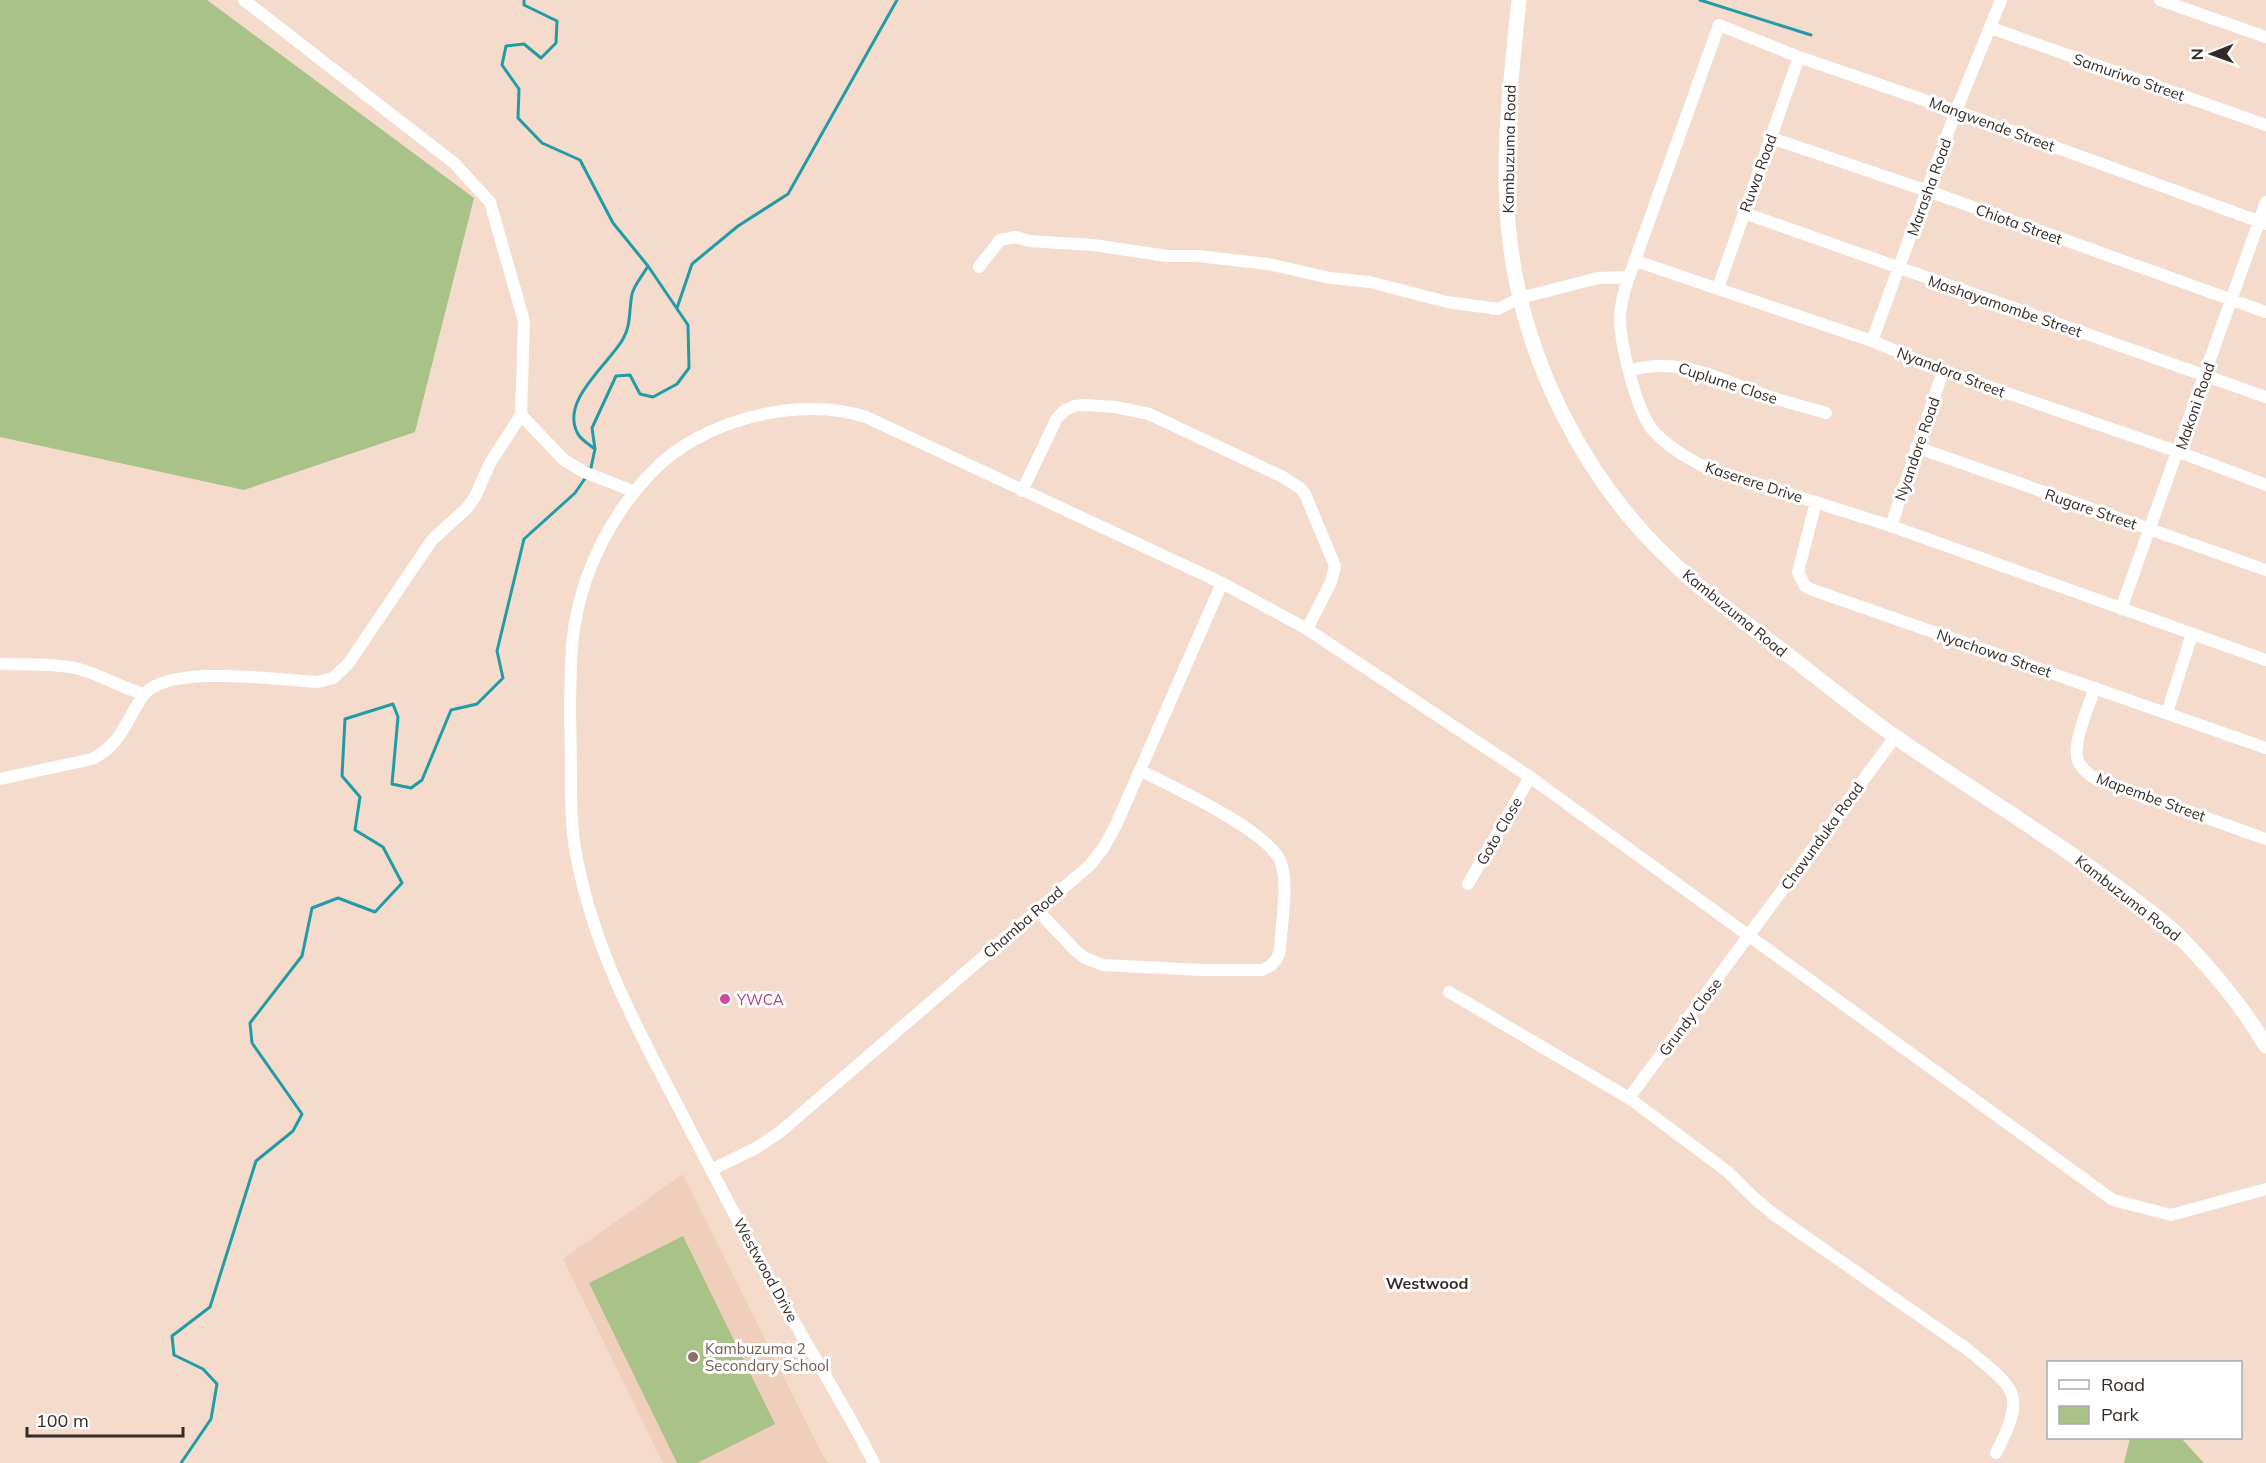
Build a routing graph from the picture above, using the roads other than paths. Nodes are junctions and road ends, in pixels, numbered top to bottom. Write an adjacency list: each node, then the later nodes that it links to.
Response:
1 (244, 0): 30 (street)
2 (1519, 0): 21 (main road, Kambuzuma Road)
3 (2001, 0): 6 (street, Marasha Road)
4 (2160, 0): 7 (street)
5 (1719, 25): 8 (street, Mangwende Street); 16 (street, Kaserere Drive)
6 (1991, 28): 9 (street, Marasha Road); 10 (street, Samuriwo Street)
7 (2266, 37)
8 (1799, 57): 9 (street, Mangwende Street); 11 (street, Ruwa Road)
9 (1956, 111): 12 (street, Marasha Road); 15 (street, Mangwende Street)
10 (2266, 126)
11 (1771, 138): 12 (street, Chiota Street); 14 (street, Ruwa Road)
12 (1928, 191): 18 (street, Marasha Road); 22 (street, Chiota Street)
13 (2266, 202): 15 (street, Makoni Road)
14 (1744, 213): 18 (street, Mashayamombe Street); 20 (street, Ruwa Road)
15 (2263, 223): 22 (street, Makoni Road)
16 (1636, 261): 19 (street, Kaserere Drive); 20 (street, Nyandora Street)
17 (979, 267): 21 (street)
18 (1900, 269): 24 (street, Marasha Road); 27 (street, Mashayamombe Street)
19 (1629, 277): 21 (street); 25 (street, Kaserere Drive)
20 (1718, 288): 24 (street, Nyandora Street)
21 (1520, 298): 49 (main road, Kambuzuma Road)
22 (2231, 301): 23 (street, Chiota Street); 27 (street, Makoni Road)
23 (2266, 312)
24 (1872, 341): 26 (street, Nyandora Street)
25 (1629, 371): 29 (street, Cuplume Close); 36 (street, Kaserere Drive)
26 (1943, 371): 31 (street, Nyandore Road); 32 (street, Nyandora Street)
27 (2205, 376): 28 (street, Mashayamombe Street); 32 (street, Makoni Road)
28 (2266, 397)
29 (1826, 413)
30 (520, 415): 34 (street); 47 (street)
31 (1916, 447): 37 (street, Nyandore Road); 38 (street, Rugare Street)
32 (2179, 452): 33 (street, Nyandora Street); 38 (street, Makoni Road)
33 (2266, 485)
34 (633, 491): 35 (street, Westwood Drive); 61 (street, Westwood Drive)
35 (1022, 491): 40 (street, Westwood Drive); 42 (street)
36 (1816, 502): 37 (street, Kaserere Drive); 46 (street, Nyachowa Street)
37 (1891, 526): 41 (street, Kaserere Drive)
38 (2150, 530): 39 (street, Rugare Street); 41 (street, Makoni Road)
39 (2266, 570)
40 (1222, 583): 42 (street, Westwood Drive); 51 (street, Chamba Road)
41 (2121, 609): 43 (street, Kaserere Drive)
42 (1307, 629): 52 (street, Westwood Drive)
43 (2192, 634): 44 (street, Kaserere Drive); 48 (street)
44 (2266, 660)
45 (0, 664): 47 (street)
46 (2095, 688): 48 (street, Nyachowa Street); 54 (street, Mapembe Street)
47 (144, 694): 53 (street)
48 (2167, 713): 50 (street, Nyachowa Street)
49 (1894, 737): 57 (street, Chavunduka Road); 59 (main road, Kambuzuma Road)
50 (2266, 748)
51 (1141, 771): 56 (street, Chamba Road); 56 (street)
52 (1530, 777): 55 (street, Goto Close); 57 (street, Westwood Drive)
53 (0, 779)
54 (2266, 839)
55 (1467, 884)
56 (1038, 911): 61 (street, Chamba Road)
57 (1750, 935): 60 (street, Grundy Close); 62 (street, Westwood Drive)
58 (1449, 992): 60 (street)
59 (2266, 1046)
60 (1629, 1098): 63 (street)
61 (711, 1170): 64 (street, Westwood Drive)
62 (2266, 1189)
63 (1996, 1453)
64 (874, 1463)

